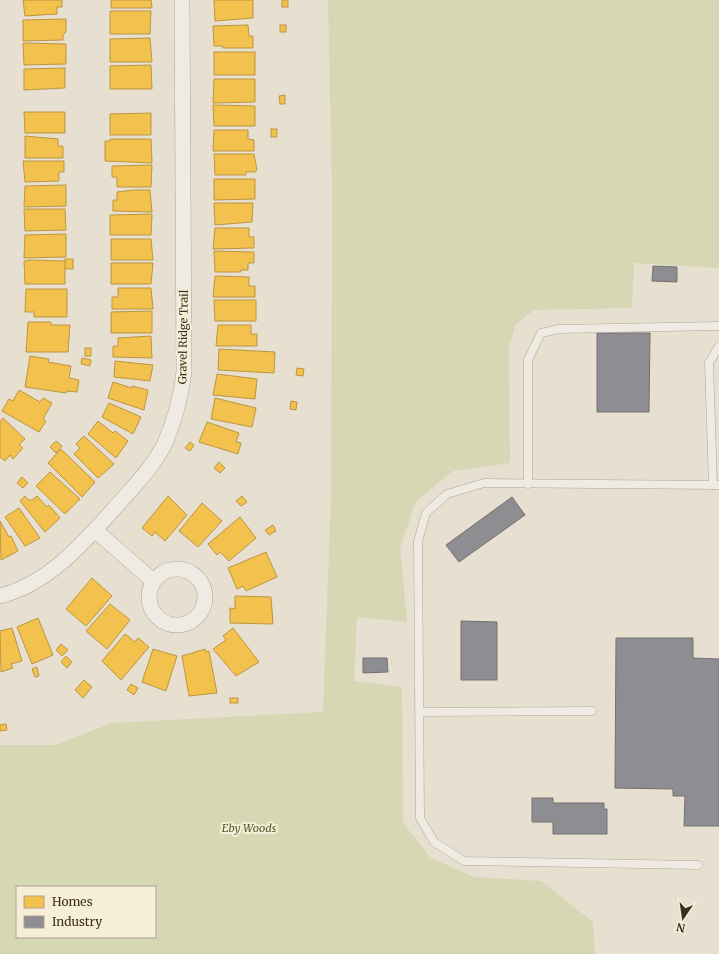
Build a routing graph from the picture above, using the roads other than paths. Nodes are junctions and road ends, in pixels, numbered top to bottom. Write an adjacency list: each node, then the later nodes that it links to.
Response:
1 (182, 0): 6 (street, Gravel Ridge Trail)
2 (719, 326): 4 (lane)
3 (719, 346): 5 (lane)
4 (528, 484): 5 (lane); 10 (lane)
5 (716, 485)
6 (95, 530): 7 (street); 8 (street, Gravel Ridge Trail)
7 (153, 581)
8 (0, 596)
9 (592, 711): 10 (lane)
10 (419, 712): 11 (lane)
11 (698, 865)

